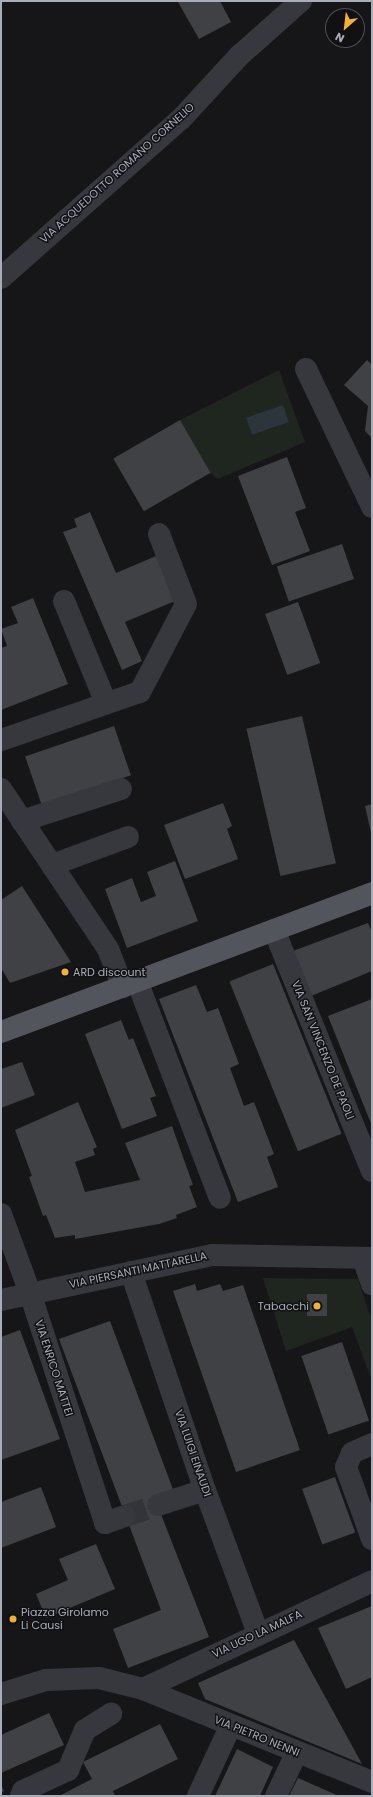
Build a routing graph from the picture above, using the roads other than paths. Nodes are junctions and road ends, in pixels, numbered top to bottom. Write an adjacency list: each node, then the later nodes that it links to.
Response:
1 (301, 1): 2 (street, VIA ACQUEDOTTO ROMANO CORNELIO)
2 (1, 278)
3 (306, 369): 4 (street)
4 (372, 507)
5 (159, 534): 7 (street)
6 (64, 601): 7 (street)
7 (106, 704): 8 (street)
8 (1, 740)
9 (1, 788): 11 (street)
10 (121, 789): 11 (street)
11 (22, 821): 13 (street)
12 (128, 837): 13 (street)
13 (52, 865): 16 (street)
14 (372, 893): 15 (main road)
15 (274, 930): 16 (main road); 18 (street, VIA SAN VINCENZO DE PAOLI)
16 (130, 984): 17 (main road); 19 (street)
17 (1, 1032)
18 (372, 1171)
19 (220, 1198)
20 (1, 1214): 24 (street, VIA ENRICO MATTEI)
21 (368, 1258): 22 (street, VIA PIERSANTI MATTARELLA); 23 (street)
22 (131, 1272): 24 (street, VIA PIERSANTI MATTARELLA); 27 (street, VIA LUIGI EINAUDI)
23 (372, 1284)
24 (30, 1293): 25 (street, VIA PIERSANTI MATTARELLA); 29 (street, VIA ENRICO MATTEI)
25 (1, 1300)
26 (372, 1444): 30 (street)
27 (205, 1490): 28 (street); 32 (street, VIA LUIGI EINAUDI)
28 (158, 1505)
29 (115, 1520)
30 (372, 1539)
31 (372, 1581): 32 (street, VIA UGO LA MALFA)
32 (258, 1633): 33 (street, VIA UGO LA MALFA)
33 (143, 1689): 34 (street, VIA PIETRO NENNI); 36 (street, VIA PIETRO NENNI)
34 (1, 1694)
35 (111, 1714): 39 (street)
36 (231, 1725): 37 (street, VIA PIETRO NENNI); 40 (street)
37 (297, 1752): 38 (street, VIA PIETRO NENNI); 41 (street)
38 (372, 1782)
39 (21, 1796)
40 (198, 1796)
41 (276, 1796)

